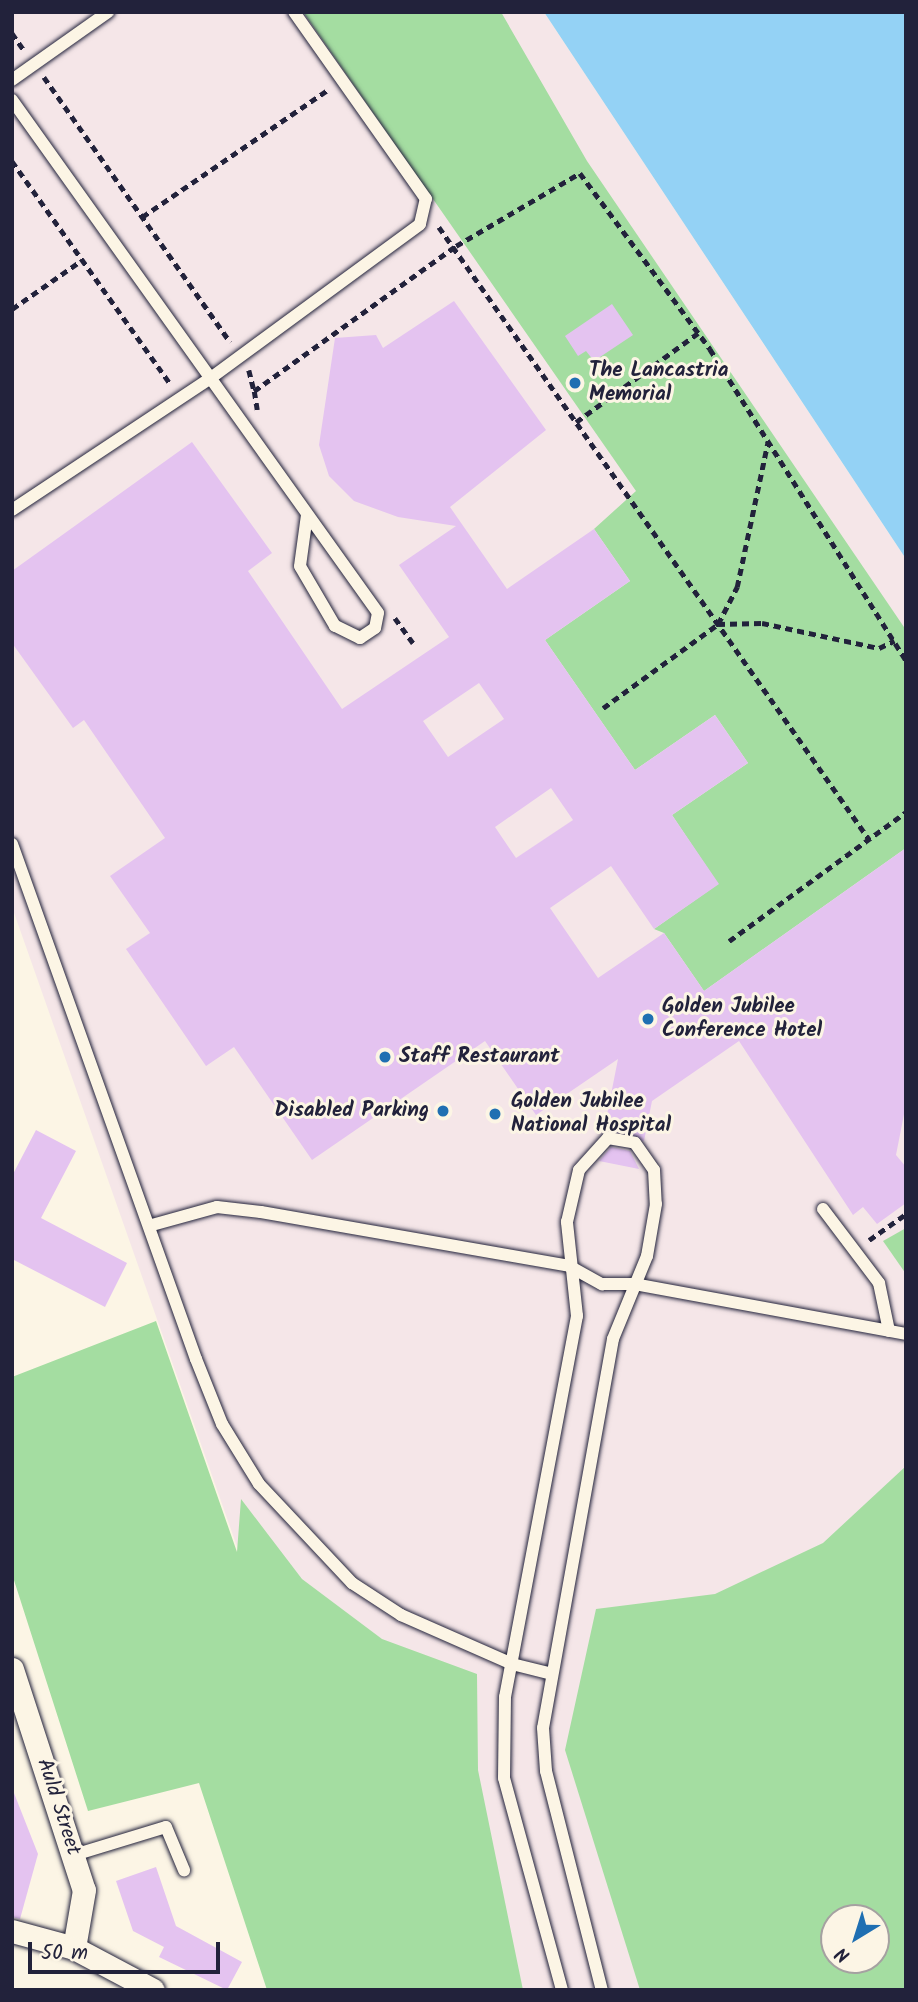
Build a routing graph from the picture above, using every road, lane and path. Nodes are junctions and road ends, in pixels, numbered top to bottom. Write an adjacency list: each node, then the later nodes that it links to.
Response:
1 (108, 12): 4 (lane)
2 (294, 12): 6 (lane)
3 (12, 33): 4 (path)
4 (34, 64): 5 (lane); 10 (path)
5 (12, 80)
6 (341, 80): 9 (lane); 10 (path)
7 (12, 100): 16 (lane)
8 (12, 161): 12 (path)
9 (426, 212): 11 (path); 15 (lane)
10 (142, 217): 15 (path)
11 (456, 246): 14 (path); 17 (path); 20 (path)
12 (82, 260): 13 (path); 18 (path)
13 (12, 309)
14 (698, 333): 20 (path); 21 (path)
15 (240, 357): 16 (lane); 17 (path)
16 (208, 380): 18 (lane); 23 (lane)
17 (254, 391): 19 (path)
18 (180, 397): 22 (lane)
19 (258, 419)
20 (576, 422): 25 (path)
21 (768, 441): 25 (path); 26 (path)
22 (12, 510)
23 (307, 515): 23 (lane)
24 (389, 610): 27 (path)
25 (718, 624): 26 (path); 29 (path); 31 (path)
26 (894, 641): 28 (path)
27 (413, 643)
28 (906, 660)
29 (603, 708)
30 (906, 812): 31 (path)
31 (869, 839): 33 (path)
32 (12, 844): 36 (lane)
33 (729, 941)
34 (822, 1209): 37 (lane)
35 (906, 1214): 37 (path)
36 (152, 1225): 38 (lane); 42 (lane)
37 (855, 1250): 40 (lane)
38 (569, 1266): 39 (lane); 39 (lane); 42 (lane)
39 (634, 1284): 40 (lane); 44 (lane)
40 (889, 1331): 41 (lane)
41 (906, 1334)
42 (512, 1664): 44 (lane); 50 (lane)
43 (12, 1669): 45 (street, Auld Street)
44 (552, 1674): 51 (lane)
45 (74, 1855): 46 (lane); 48 (street, Auld Street)
46 (184, 1870)
47 (12, 1931): 48 (street)
48 (75, 1948): 49 (street)
49 (153, 1990)
50 (562, 1990)
51 (601, 1990)

